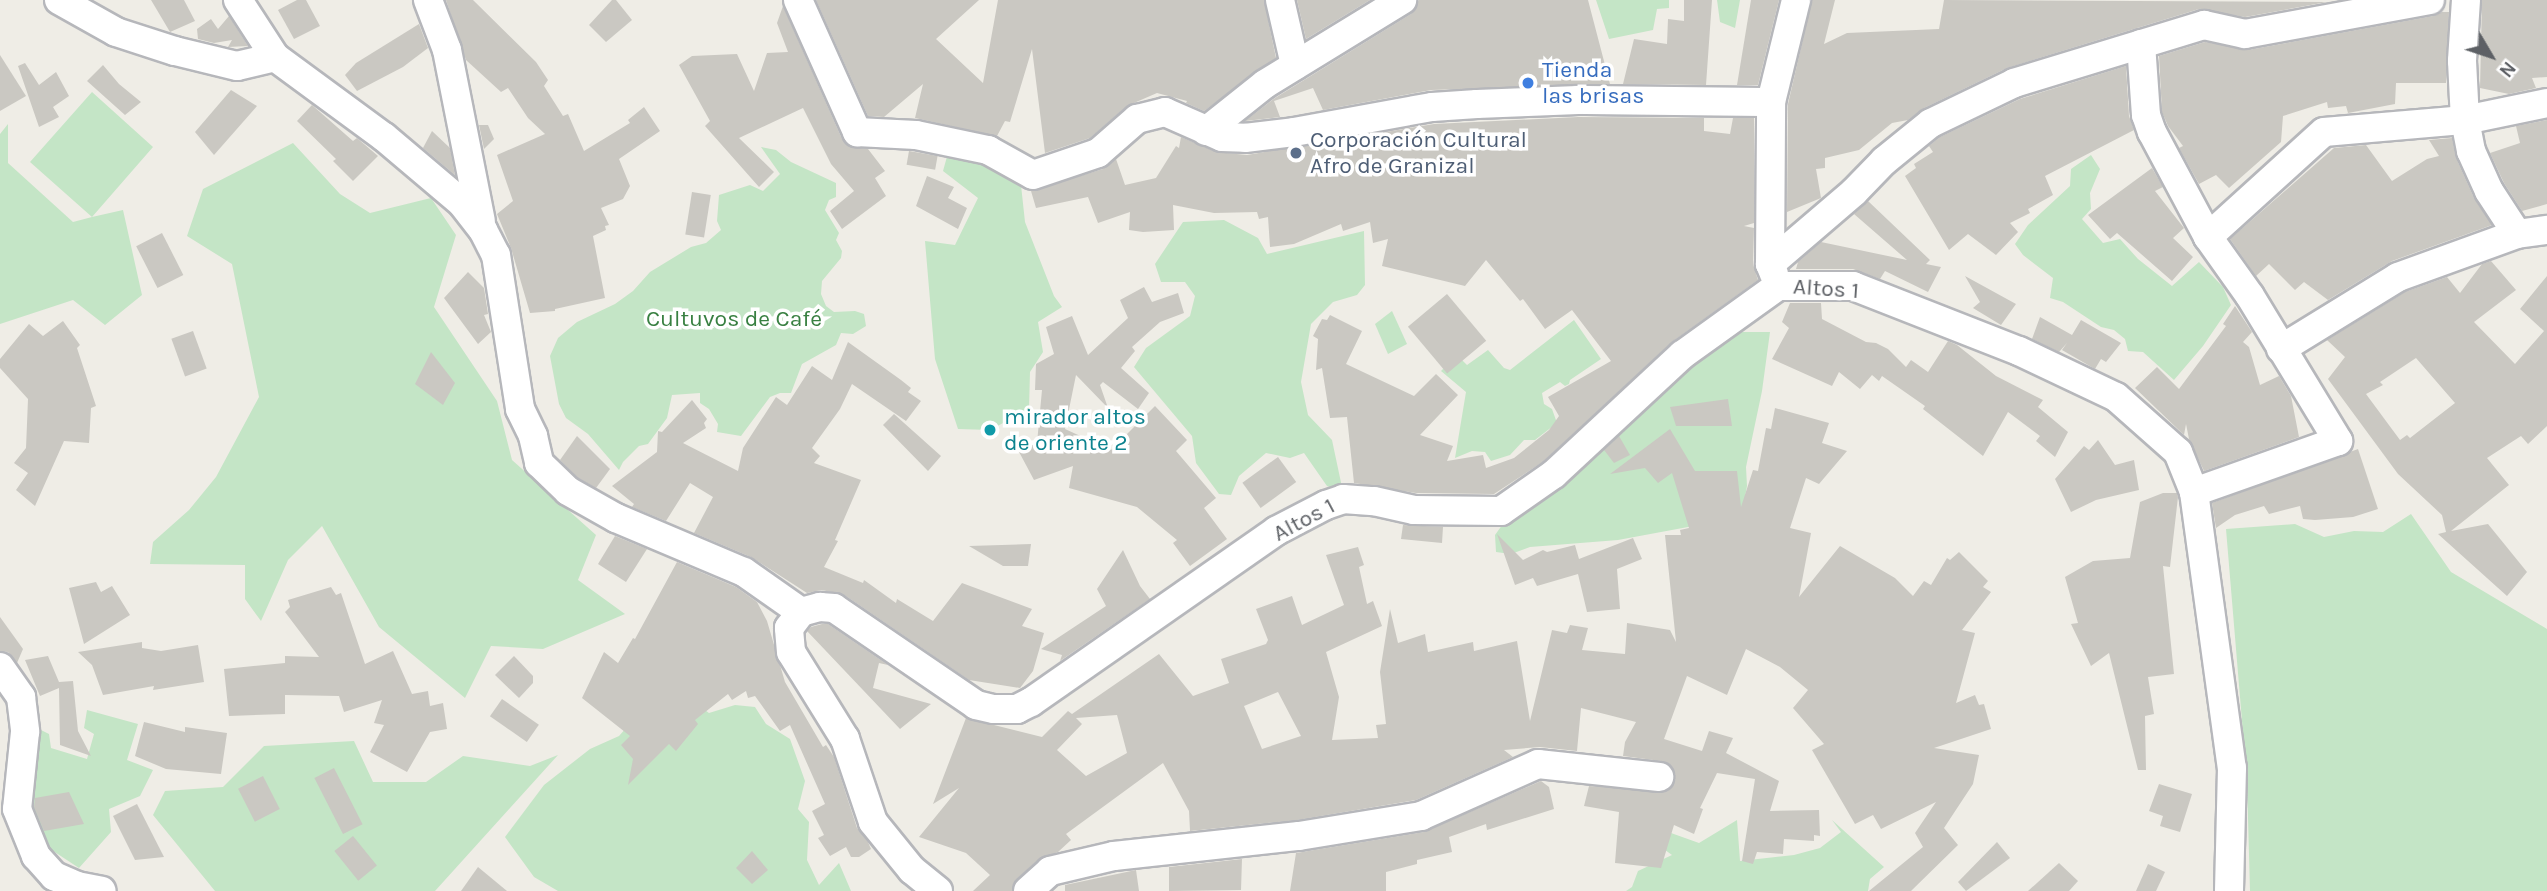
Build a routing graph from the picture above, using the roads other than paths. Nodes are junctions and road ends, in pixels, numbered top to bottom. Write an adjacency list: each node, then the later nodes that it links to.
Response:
1 (58, 0): 11 (street)
2 (238, 0): 11 (street)
3 (428, 0): 17 (street)
4 (799, 0): 16 (street)
5 (1280, 0): 12 (street)
6 (1402, 0): 12 (street)
7 (1796, 0): 13 (street)
8 (2430, 0): 10 (street)
9 (2466, 0): 15 (street)
10 (2141, 44): 20 (street); 21 (street)
11 (275, 57): 17 (street)
12 (1295, 65): 16 (street)
13 (1772, 102): 16 (street); 21 (street)
14 (2547, 103): 15 (street)
15 (2465, 121): 19 (street); 20 (street)
16 (1206, 131)
17 (483, 230): 24 (street)
18 (2547, 230): 19 (street)
19 (2518, 234): 22 (street)
20 (2208, 237): 22 (street)
21 (1774, 275): 23 (street, Altos 1); 24 (street, Altos 1)
22 (2281, 349): 23 (street)
23 (2194, 492): 30 (street, Altos 1)
24 (801, 612): 28 (street)
25 (0, 667): 27 (street)
26 (1659, 777): 29 (street)
27 (102, 891)
28 (938, 891)
29 (1028, 891)
30 (2229, 891)

